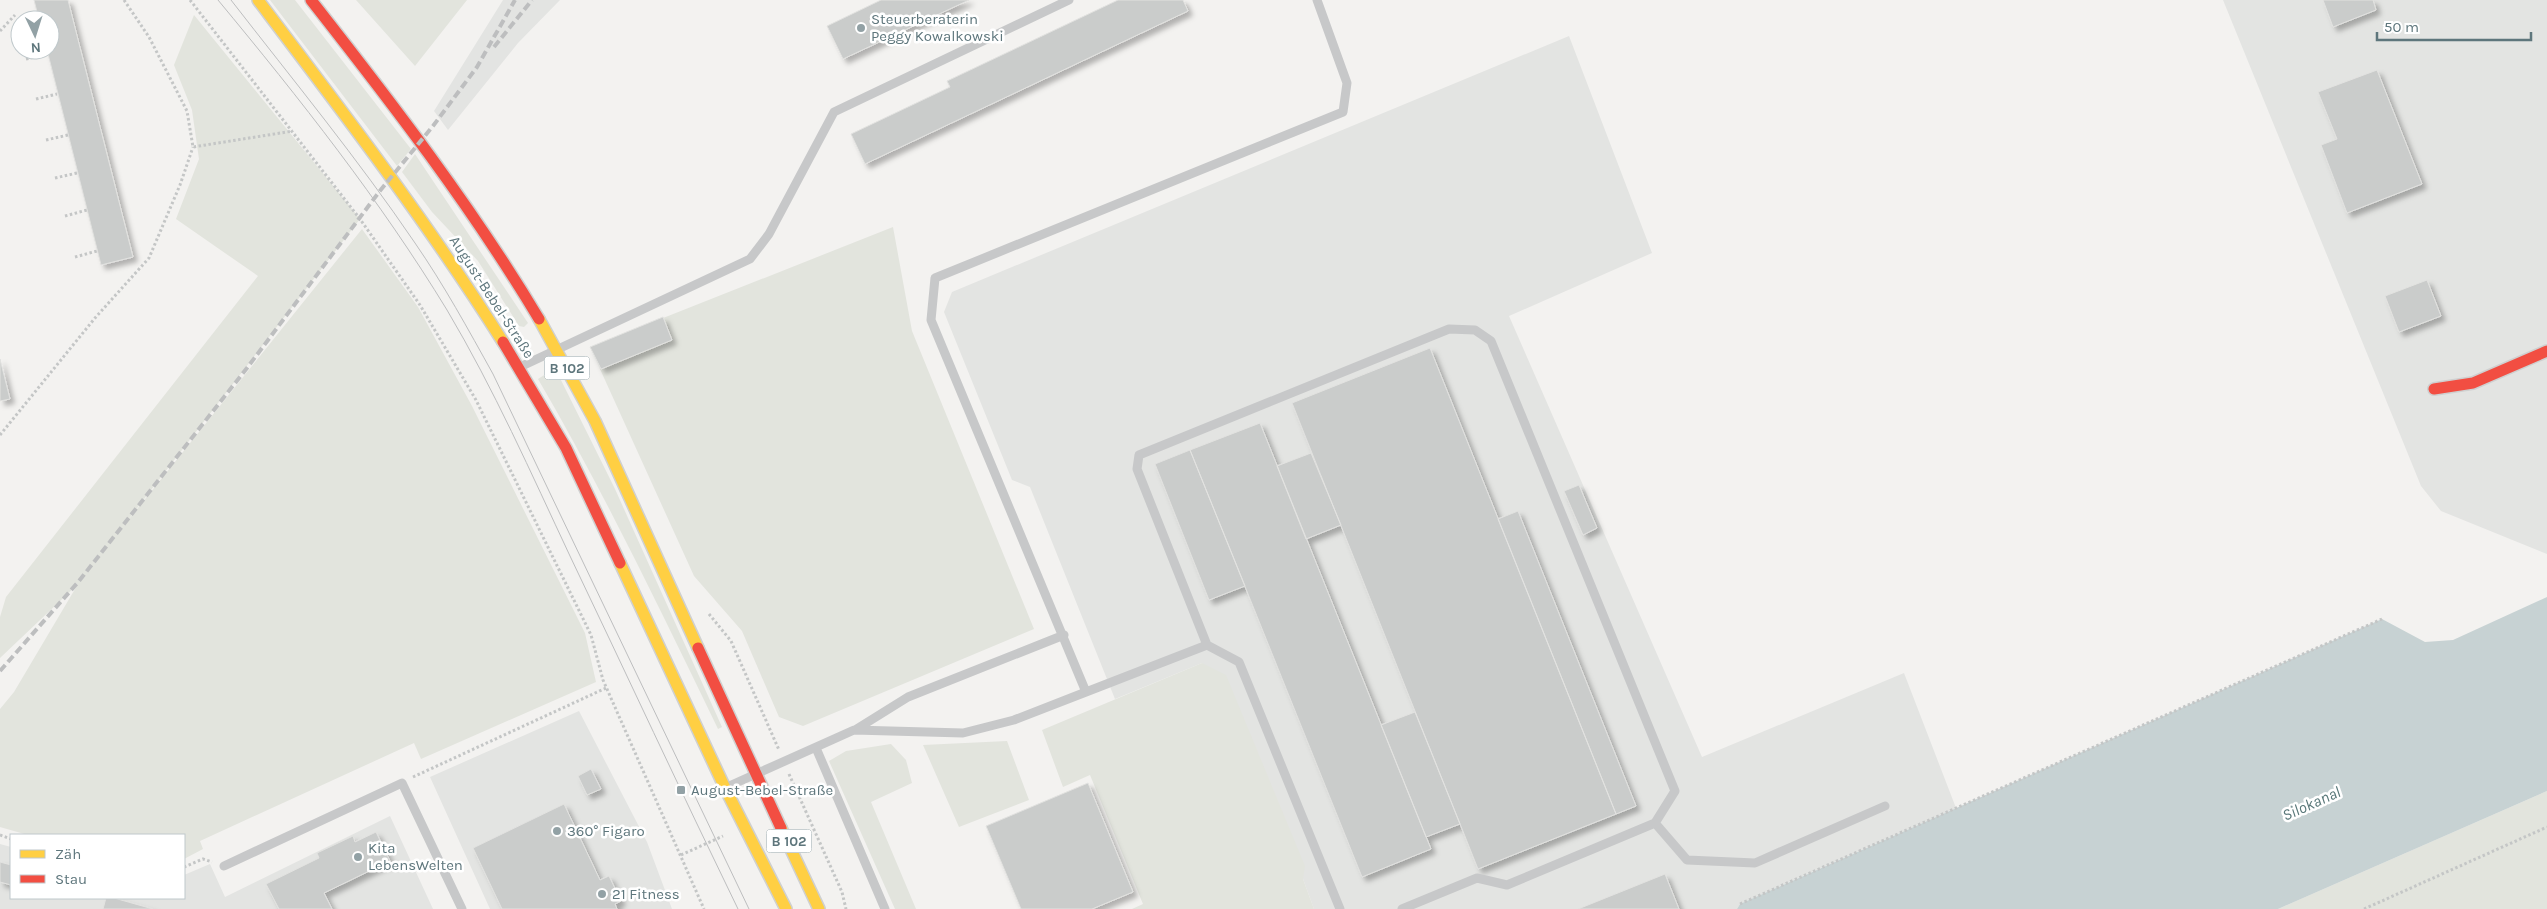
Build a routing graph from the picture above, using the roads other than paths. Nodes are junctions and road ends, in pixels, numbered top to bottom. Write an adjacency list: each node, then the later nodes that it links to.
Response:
1 (258, 0): 7 (main road, August-Bebel-Straße / B 102)
2 (311, 0): 5 (main road, August-Bebel-Straße / B 102)
3 (1069, 0): 5 (lane)
4 (1318, 0): 9 (lane)
5 (557, 349): 7 (lane); 14 (main road, August-Bebel-Straße / B 102)
6 (2547, 351): 8 (main road)
7 (520, 368): 15 (main road, August-Bebel-Straße / B 102)
8 (2434, 389)
9 (1064, 635): 11 (lane); 12 (lane)
10 (1207, 645): 11 (lane); 17 (lane); 23 (lane)
11 (1086, 692): 12 (lane)
12 (854, 730): 13 (lane)
13 (816, 748): 14 (lane); 22 (lane)
14 (758, 774): 15 (lane); 21 (main road, August-Bebel-Straße / B 102)
15 (725, 788): 20 (main road, August-Bebel-Straße / B 102)
16 (1885, 806): 17 (lane)
17 (1655, 823): 24 (lane)
18 (224, 866): 19 (lane)
19 (462, 909)
20 (786, 909)
21 (819, 909)
22 (885, 909)
23 (1340, 909)
24 (1402, 909)

